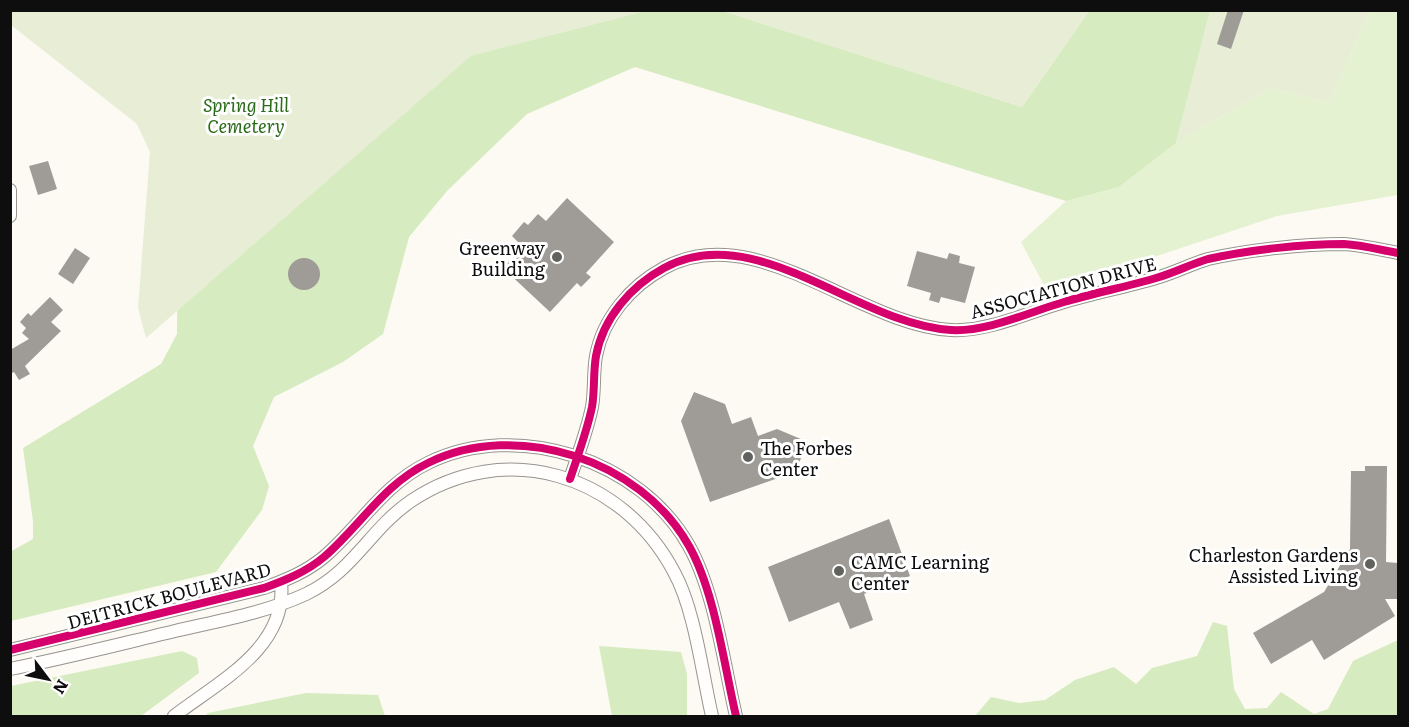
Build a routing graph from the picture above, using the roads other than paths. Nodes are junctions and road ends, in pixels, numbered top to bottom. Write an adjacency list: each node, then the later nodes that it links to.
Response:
1 (10, 190): 2 (street)
2 (10, 216)
3 (1398, 254): 4 (street, ASSOCIATION DRIVE)
4 (577, 458): 5 (street, ASSOCIATION DRIVE); 6 (street, DEITRICK BOULEVARD); 12 (street, DEITRICK BOULEVARD)
5 (570, 479): 7 (street, DEITRICK BOULEVARD); 10 (street, DEITRICK BOULEVARD)
6 (281, 582): 7 (street); 8 (street, DEITRICK BOULEVARD)
7 (283, 603): 9 (street, DEITRICK BOULEVARD); 11 (street)
8 (10, 650)
9 (10, 669)
10 (709, 713)
11 (174, 717)
12 (736, 717)

